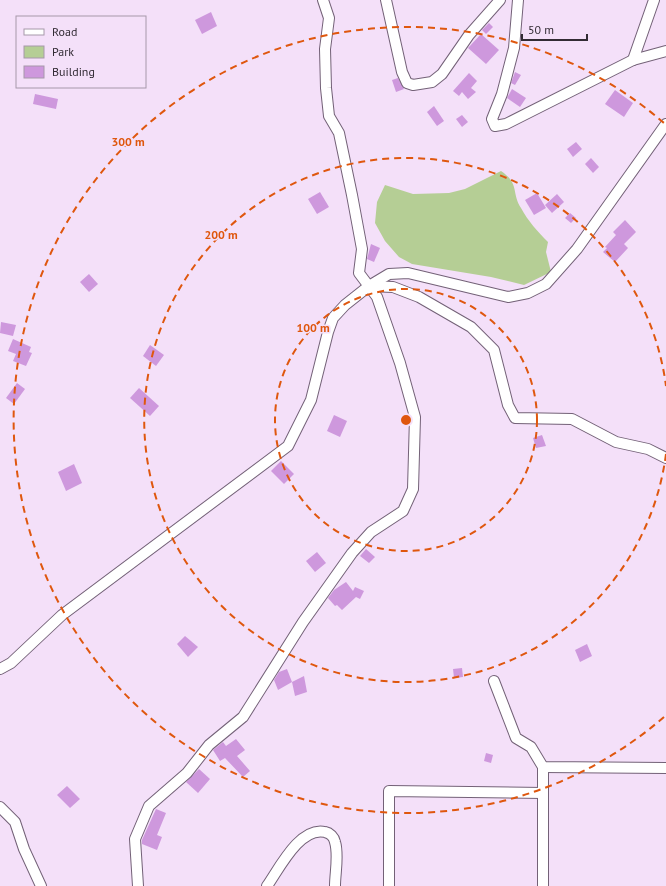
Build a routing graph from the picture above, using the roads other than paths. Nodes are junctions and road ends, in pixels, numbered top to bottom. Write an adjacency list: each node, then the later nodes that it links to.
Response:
1 (323, 0): 9 (street)
2 (386, 0): 3 (street)
3 (500, 0)
4 (518, 0): 7 (street)
5 (654, 0): 7 (street)
6 (666, 51): 7 (street)
7 (633, 60)
8 (666, 124): 9 (street)
9 (369, 286): 10 (street); 11 (street); 18 (street)
10 (666, 458)
11 (0, 668)
12 (494, 681): 13 (street)
13 (543, 767): 14 (street); 15 (street)
14 (666, 768)
15 (543, 793): 21 (street); 22 (street)
16 (0, 807): 17 (street)
17 (41, 886)
18 (138, 886)
19 (267, 886): 20 (street)
20 (335, 886)
21 (389, 886)
22 (543, 886)

